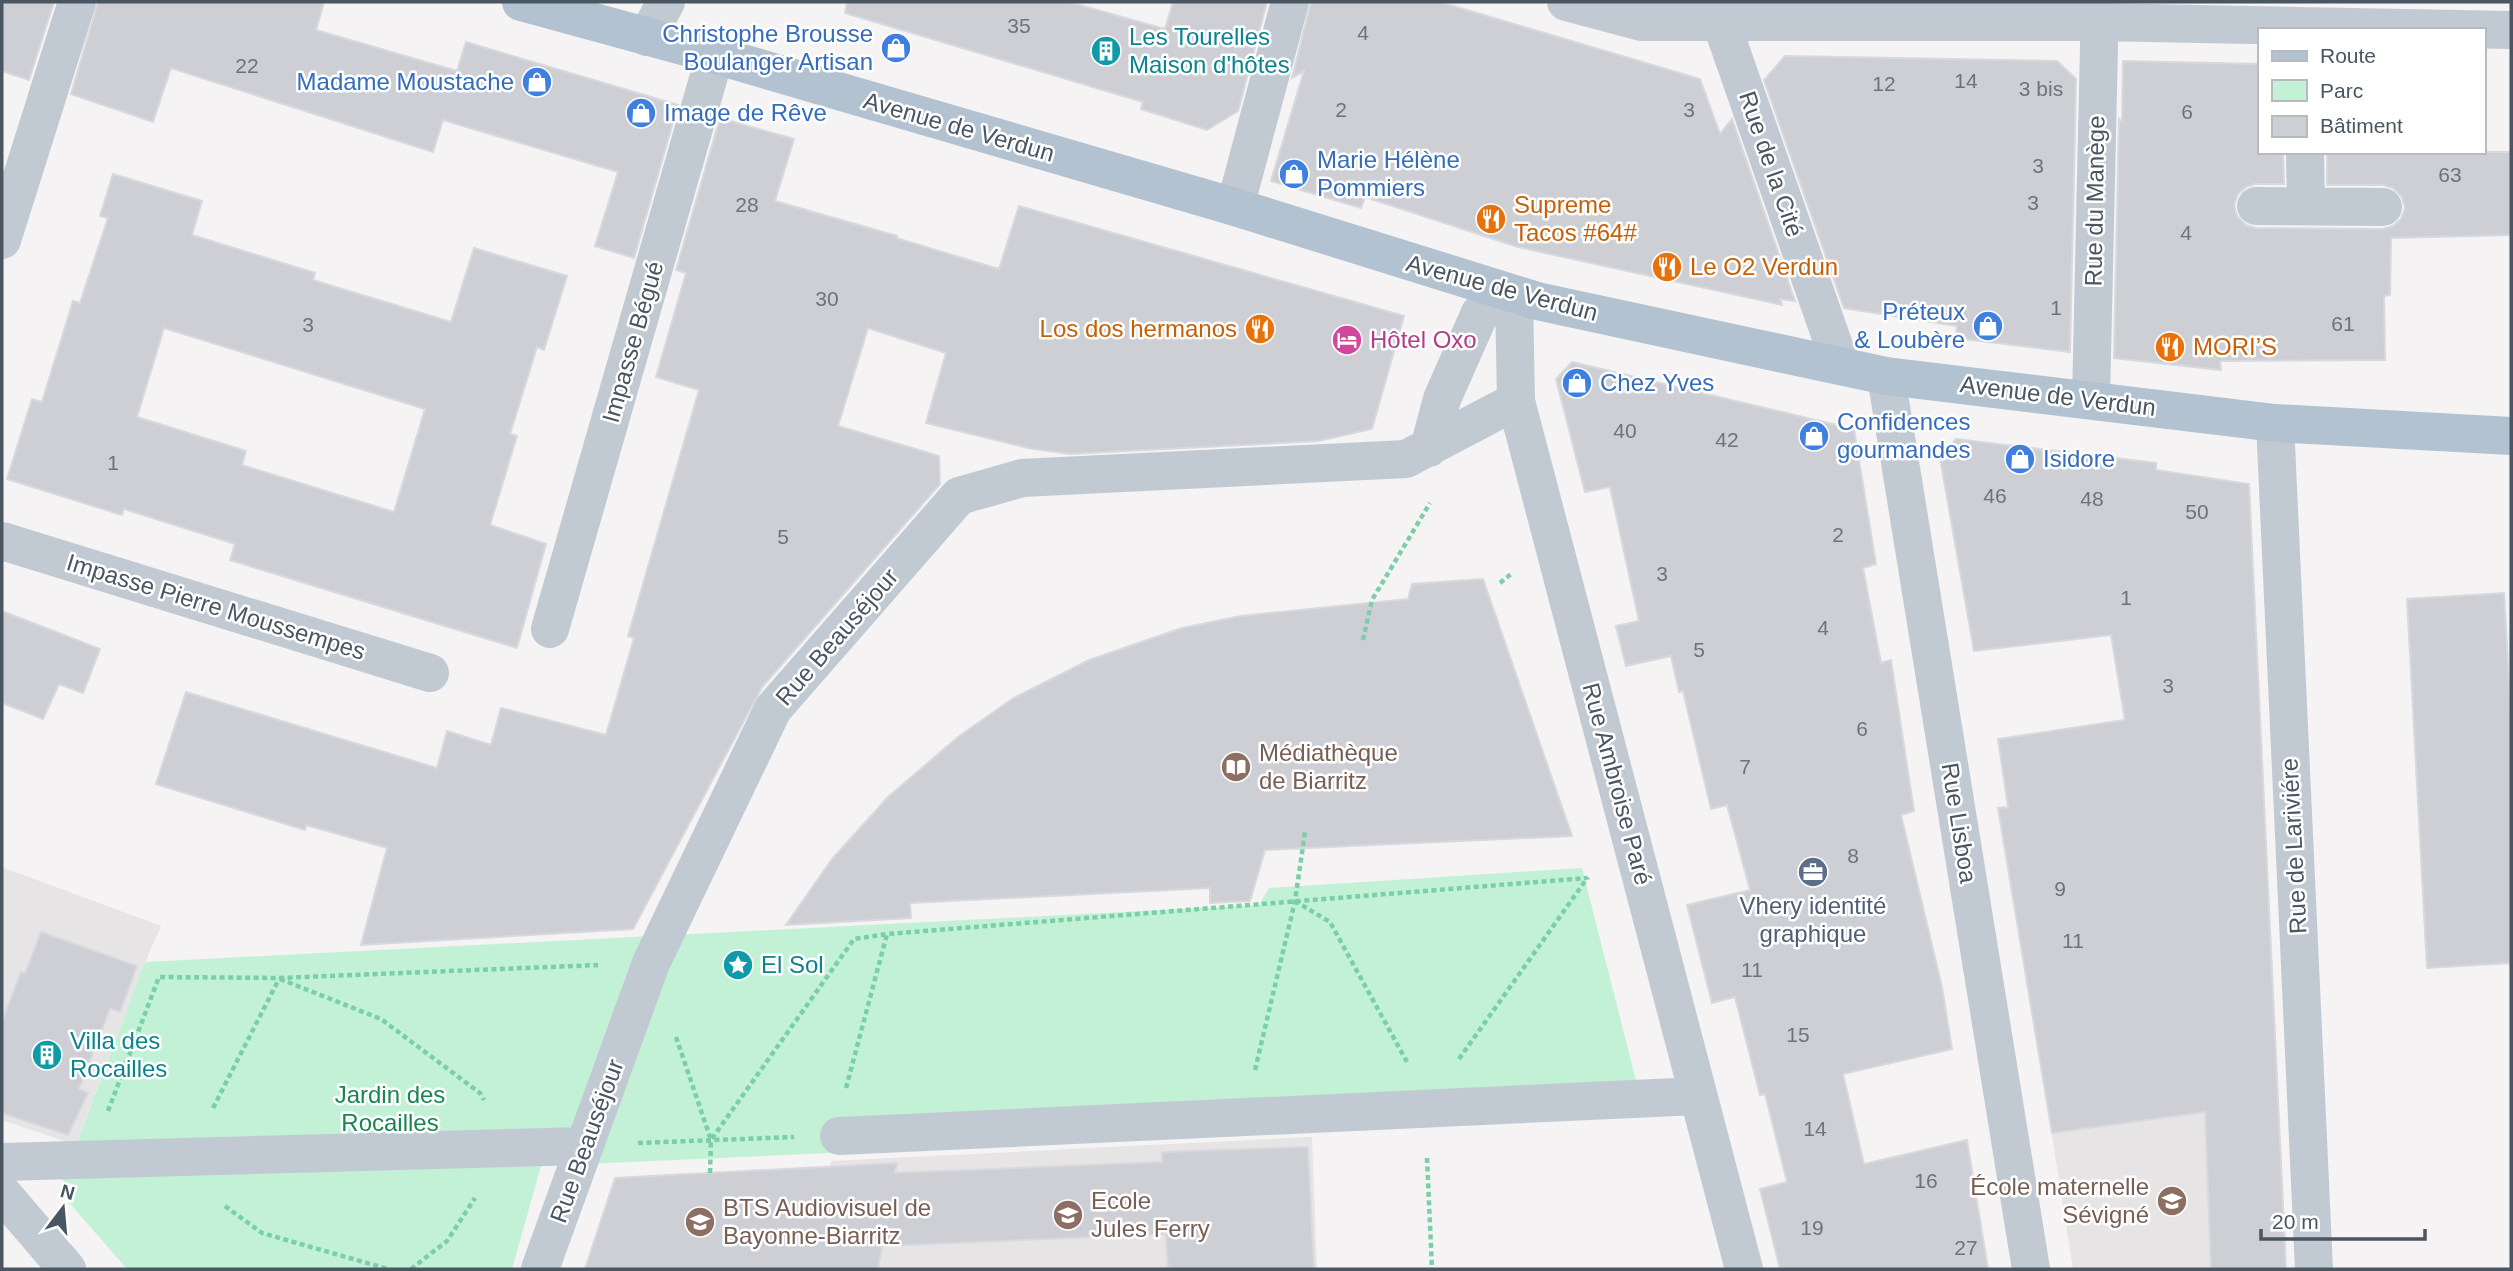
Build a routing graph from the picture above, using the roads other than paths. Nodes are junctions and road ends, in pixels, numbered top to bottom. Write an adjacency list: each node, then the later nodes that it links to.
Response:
1 (77, 2): 18 (street)
2 (521, 2): 11 (main road, Avenue de Verdun)
3 (666, 2): 11 (street)
4 (1290, 2): 16 (street)
5 (1566, 2): 6 (street)
6 (1718, 11): 7 (street); 20 (street, Rue de la Cité)
7 (2099, 12): 8 (street); 22 (street, Rue du Manège)
8 (2304, 28)
9 (2485, 30): 10 (street)
10 (2511, 30)
11 (647, 37): 12 (main road, Avenue de Verdun)
12 (715, 55): 16 (main road, Avenue de Verdun); 28 (street, Impasse Bégué)
13 (2305, 154): 15 (street)
14 (2256, 206): 15 (street)
15 (2306, 206): 17 (street)
16 (1235, 207): 19 (main road, Avenue de Verdun)
17 (2383, 207)
18 (2, 240)
19 (1514, 296): 20 (main road, Avenue de Verdun); 23 (street, Rue Ambroise Paré); 26 (street)
20 (1841, 366): 21 (main road, Avenue de Verdun)
21 (1886, 376): 22 (main road, Avenue de Verdun); 38 (street, Rue Lisboa)
22 (2091, 400): 24 (main road, Avenue de Verdun)
23 (1516, 401): 26 (street, Rue Beauséjour); 30 (street, Rue Ambroise Paré)
24 (2275, 423): 25 (main road, Avenue de Verdun); 39 (street, Rue de Lariviére)
25 (2511, 436)
26 (1429, 447): 32 (street, Rue Beauséjour)
27 (2, 541): 29 (street, Impasse Pierre Moussempes)
28 (550, 629)
29 (430, 673)
30 (1698, 1096): 31 (street); 37 (street, Rue Ambroise Paré)
31 (839, 1136)
32 (585, 1146): 33 (street); 36 (street, Rue Beauséjour)
33 (2, 1163)
34 (2, 1194): 35 (street)
35 (67, 1269)
36 (540, 1269)
37 (1744, 1269)
38 (2031, 1269)
39 (2314, 1269)

